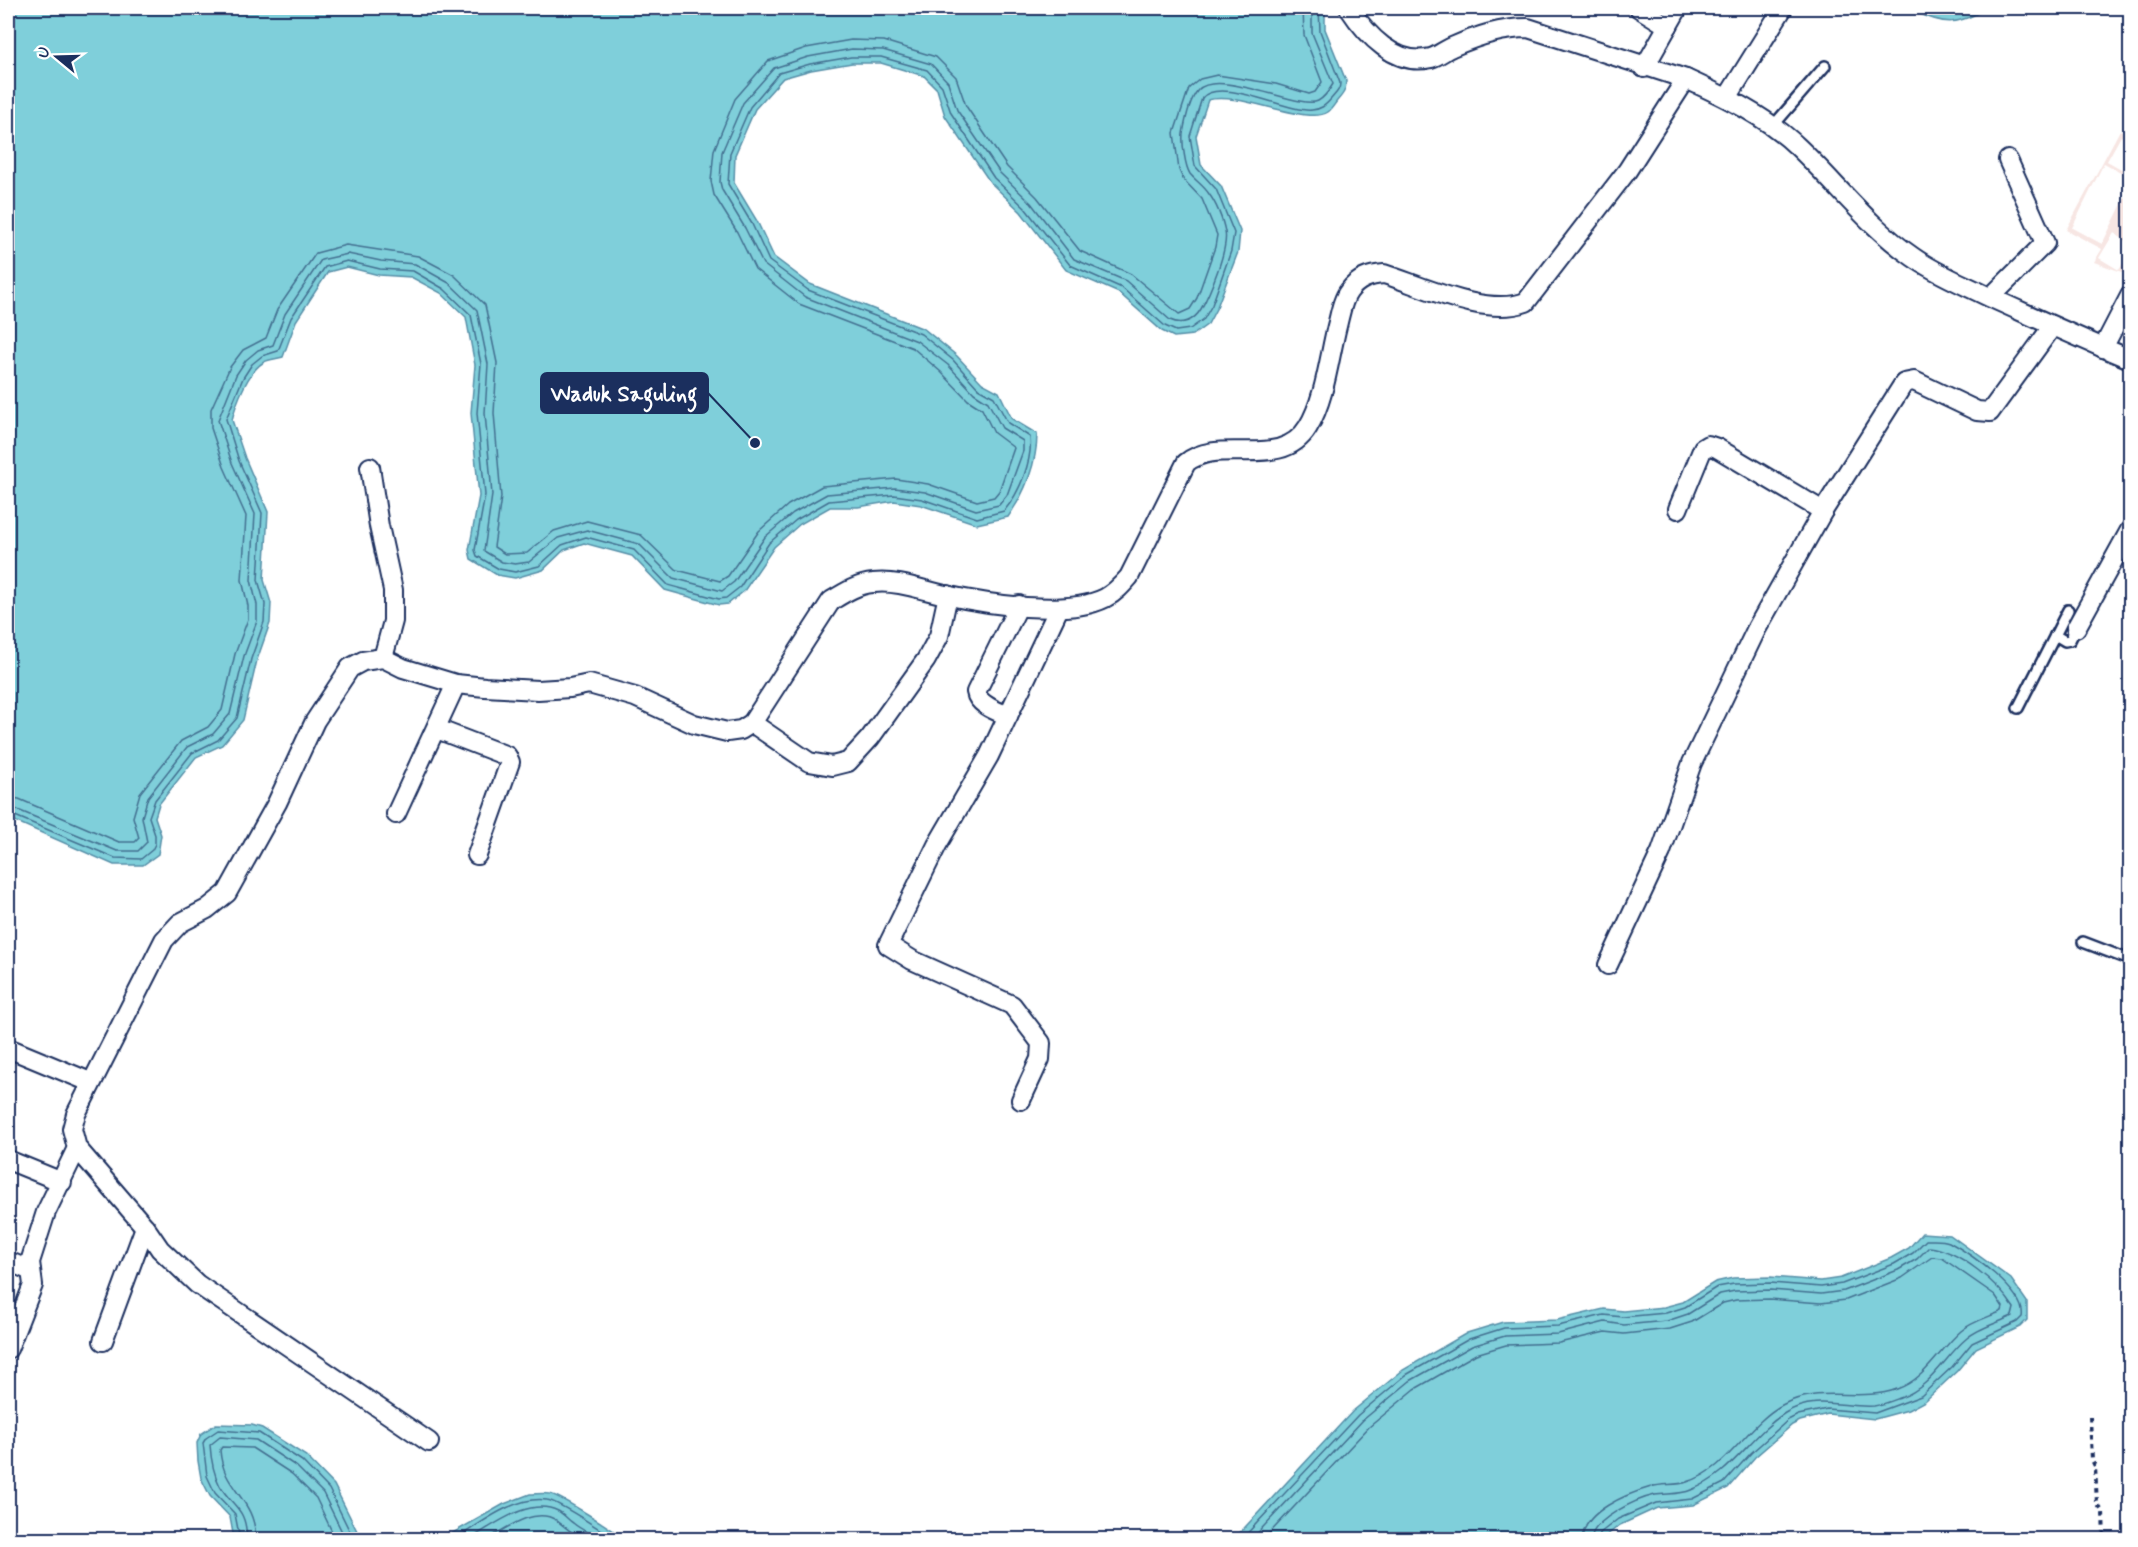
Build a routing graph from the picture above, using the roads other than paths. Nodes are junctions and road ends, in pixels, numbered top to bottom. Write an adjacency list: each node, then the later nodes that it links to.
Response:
1 (1349, 8): 7 (street)
2 (1639, 8): 5 (street)
3 (1678, 8): 5 (street)
4 (1783, 8): 9 (street)
5 (1668, 26): 7 (street)
6 (1825, 66): 10 (lane)
7 (1644, 68): 8 (street)
8 (1686, 79): 9 (street); 24 (street)
9 (1727, 98): 10 (street)
10 (1773, 126): 13 (street)
11 (2008, 160): 13 (street)
12 (2130, 296): 15 (street)
13 (1991, 297): 14 (street)
14 (2052, 327): 15 (street); 19 (street)
15 (2103, 348): 16 (street)
16 (2130, 359)
17 (370, 467): 28 (street)
18 (1678, 509): 19 (street)
19 (1823, 511): 38 (street)
20 (2130, 530): 21 (street)
21 (2125, 552): 26 (street)
22 (948, 596): 23 (street); 32 (street); 32 (street)
23 (1019, 605): 24 (street); 31 (street)
24 (1059, 608): 31 (street)
25 (2068, 610): 27 (lane)
26 (2076, 628): 27 (lane)
27 (2055, 635): 30 (lane)
28 (384, 658): 29 (street); 40 (street)
29 (456, 684): 32 (street); 33 (street)
30 (2018, 708)
31 (1008, 716): 41 (street)
32 (752, 723)
33 (437, 729): 34 (street); 35 (street)
34 (396, 814)
35 (477, 855)
36 (2084, 942): 37 (lane)
37 (2130, 960)
38 (1608, 965)
39 (8, 1048): 40 (street)
40 (90, 1082): 42 (street)
41 (1021, 1100)
42 (78, 1148): 44 (street); 45 (street)
43 (8, 1160): 44 (street)
44 (62, 1182): 47 (street)
45 (145, 1227): 48 (street); 50 (street)
46 (8, 1262): 47 (street)
47 (31, 1271): 49 (street)
48 (103, 1341)
49 (8, 1349)
50 (429, 1442)

